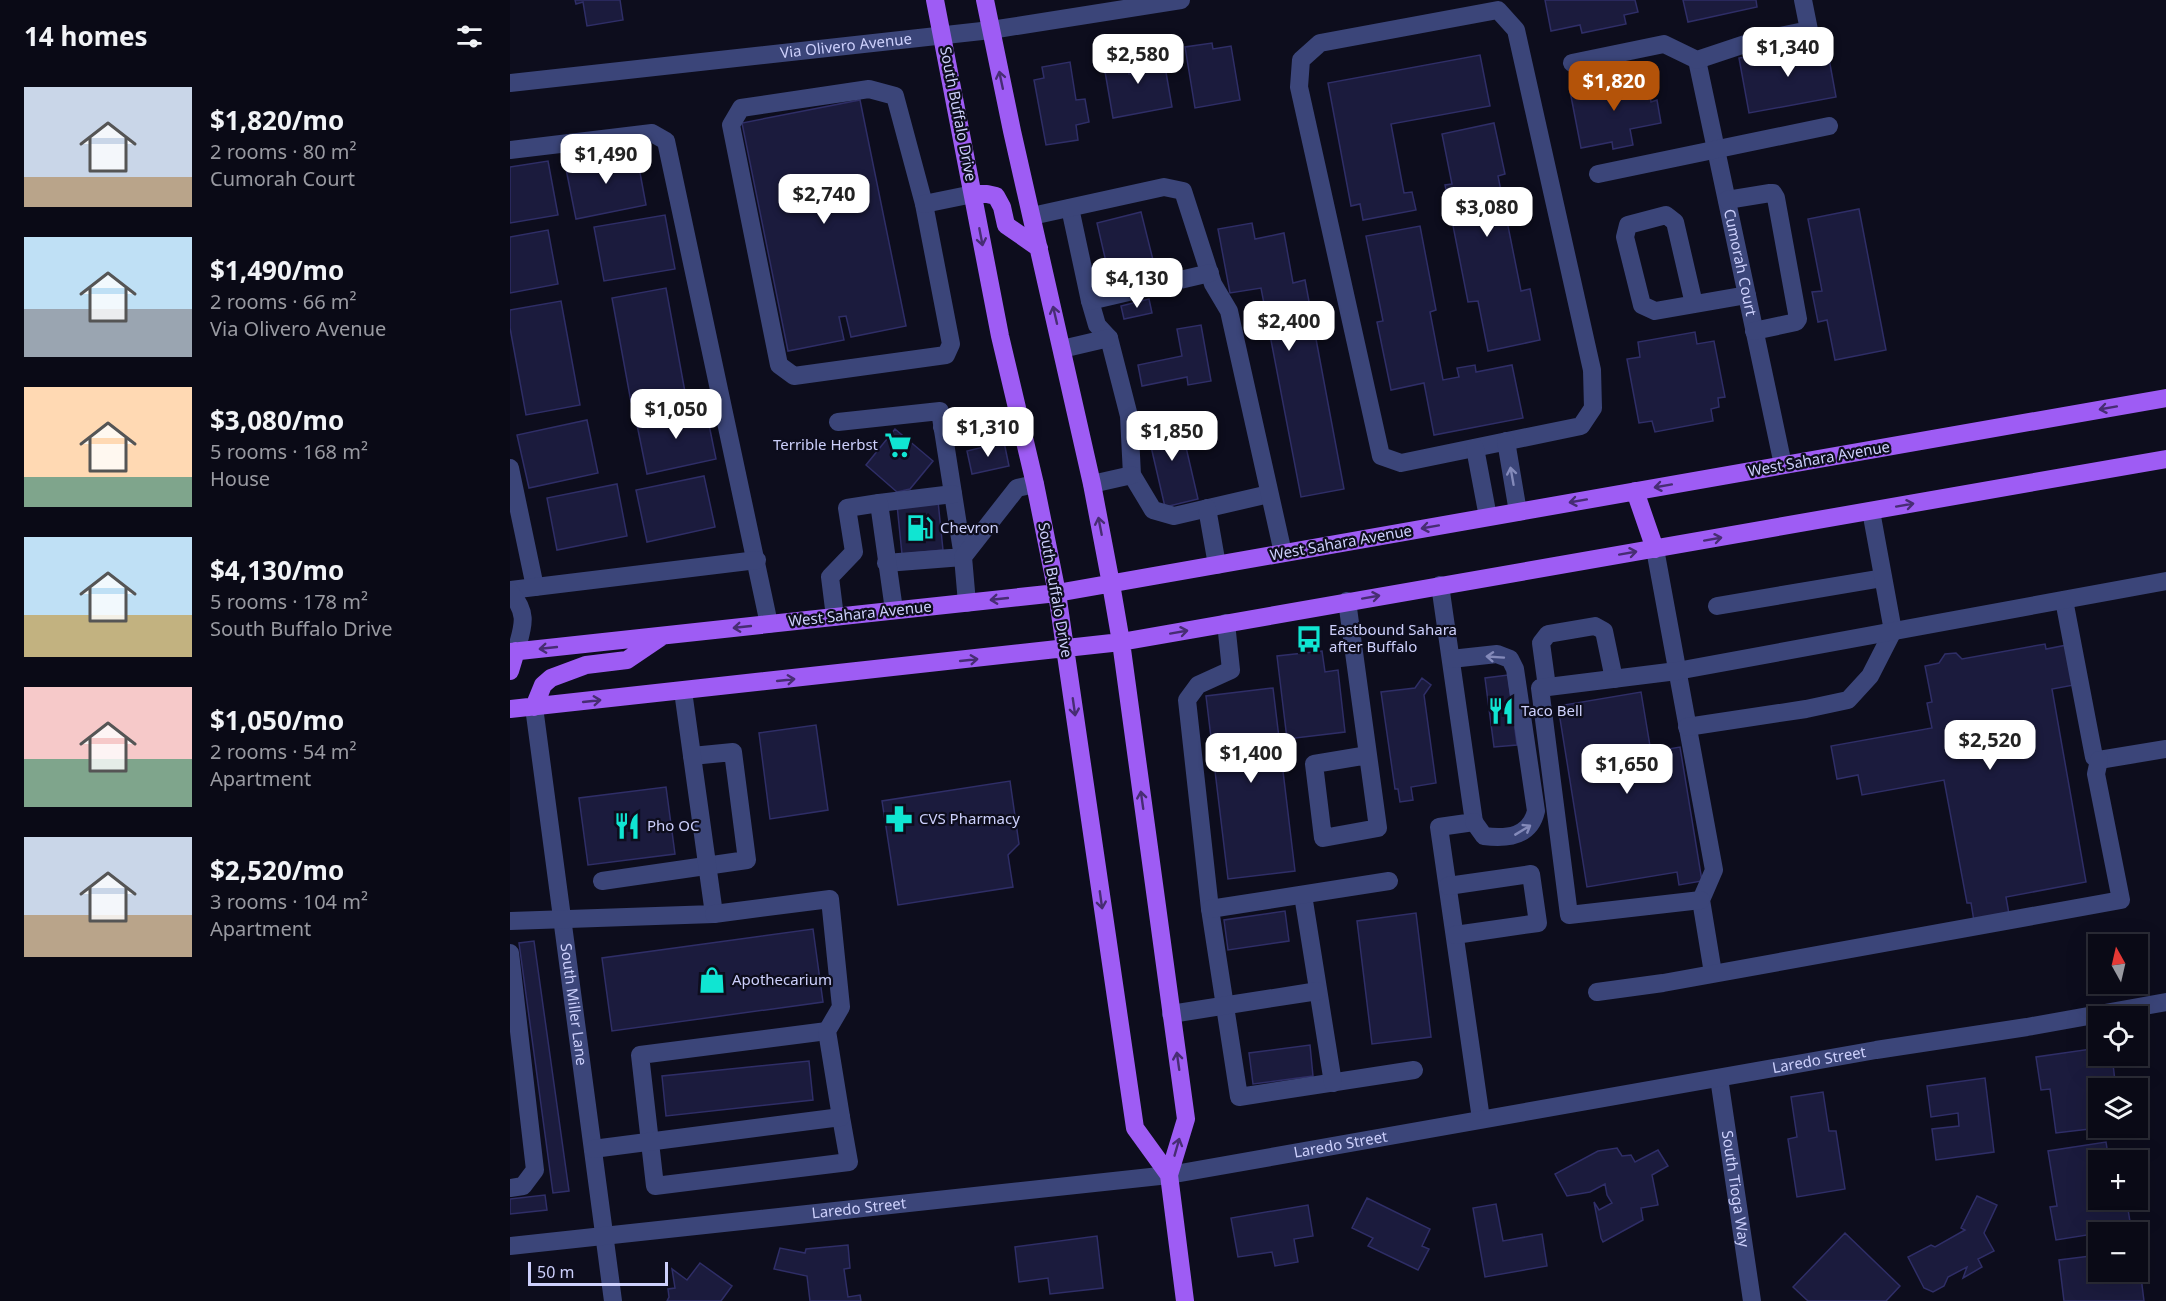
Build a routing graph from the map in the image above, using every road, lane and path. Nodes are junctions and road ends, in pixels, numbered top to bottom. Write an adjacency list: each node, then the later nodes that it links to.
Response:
1 (935, 0): 7 (main road, South Buffalo Drive)
2 (985, 0): 6 (main road, South Buffalo Drive)
3 (1181, 0): 5 (street, Via Olivero Avenue)
4 (1803, 0): 8 (street)
5 (1129, 4): 6 (street, Via Olivero Avenue)
6 (991, 30): 7 (street, Via Olivero Avenue); 19 (main road, South Buffalo Drive, one-way to 6)
7 (942, 35): 10 (street, Via Olivero Avenue); 15 (main road, South Buffalo Drive)
8 (1696, 60): 9 (street); 12 (street, Cumorah Court)
9 (1572, 63)
10 (510, 83)
11 (1829, 126): 12 (street)
12 (1715, 149): 14 (street); 16 (street, Cumorah Court)
13 (510, 150): 51 (street)
14 (1598, 174)
15 (973, 194): 17 (street); 20 (main road); 29 (main road, South Buffalo Drive, one-way to 29)
16 (1726, 201): 22 (street, Cumorah Court); 25 (street)
17 (924, 204): 17 (street)
18 (1070, 208): 19 (street); 21 (street); 23 (street)
19 (1032, 216): 20 (main road, South Buffalo Drive)
20 (1039, 248): 27 (main road, South Buffalo Drive, one-way to 20)
21 (1210, 273): 23 (street); 42 (street)
22 (1747, 295): 24 (street); 25 (street, Cumorah Court)
23 (1090, 301): 26 (street)
24 (1694, 304): 24 (street)
25 (1754, 331): 35 (street, Cumorah Court)
26 (1109, 338): 27 (street); 37 (street)
27 (1062, 349): 39 (main road, South Buffalo Drive)
28 (2166, 398): 35 (main road, West Sahara Avenue, one-way to 35)
29 (1019, 414): 31 (street); 38 (main road, South Buffalo Drive)
30 (838, 422): 31 (street)
31 (942, 427): 41 (street)
32 (1506, 441): 33 (street); 33 (street); 46 (street, one-way to 32)
33 (1475, 448): 47 (street)
34 (2166, 459): 45 (main road, one-way to 34)
35 (1783, 465): 40 (main road, West Sahara Avenue, one-way to 40)
36 (510, 468): 58 (street)
37 (1132, 475): 39 (street); 44 (street)
38 (1035, 484): 50 (street); 60 (main road, South Buffalo Drive)
39 (1092, 484): 56 (main road, South Buffalo Drive, one-way to 39)
40 (1635, 491): 46 (main road, West Sahara Avenue, one-way to 46); 48 (main road)
41 (953, 494): 43 (street); 50 (street)
42 (1269, 494): 44 (street); 49 (street)
43 (879, 503): 52 (street); 66 (street)
44 (1207, 508): 53 (street)
45 (1871, 511): 48 (main road, one-way to 45); 54 (street)
46 (1518, 512): 47 (main road, West Sahara Avenue)
47 (1488, 518): 49 (main road, West Sahara Avenue, one-way to 49)
48 (1655, 549): 57 (main road, one-way to 48); 76 (street)
49 (1282, 553): 53 (main road, West Sahara Avenue)
50 (963, 557): 52 (street); 63 (street)
51 (757, 560): 58 (street); 68 (street)
52 (886, 563): 65 (street)
53 (1217, 565): 56 (main road, West Sahara Avenue)
54 (1883, 578): 64 (street); 69 (street)
55 (2166, 581): 61 (street)
56 (1112, 584): 60 (main road, West Sahara Avenue); 71 (main road, South Buffalo Drive)
57 (1440, 585): 62 (main road, one-way to 57); 74 (street)
58 (535, 587): 59 (street)
59 (510, 591): 72 (street)
60 (1057, 593): 63 (main road, West Sahara Avenue, one-way to 63); 73 (main road, South Buffalo Drive)
61 (2064, 600): 69 (street); 86 (street)
62 (1347, 602): 67 (main road); 85 (street)
63 (967, 603): 65 (main road, West Sahara Avenue)
64 (1717, 606)
65 (894, 610): 66 (main road, West Sahara Avenue)
66 (835, 617): 68 (main road, West Sahara Avenue)
67 (1226, 623): 71 (main road, one-way to 67); 94 (street)
68 (769, 624): 70 (main road, West Sahara Avenue, one-way to 70)
69 (1893, 631): 76 (street); 82 (street)
70 (662, 635): 72 (main road, West Sahara Avenue, one-way to 72); 80 (main road)
71 (1121, 642): 73 (main road); 105 (main road, South Buffalo Drive, one-way to 71)
72 (512, 647): 75 (main road)
73 (1066, 649): 79 (main road, one-way to 73); 114 (main road, South Buffalo Drive, one-way to 114)
74 (1451, 659): 87 (street); 87 (street, one-way to 74)
75 (510, 671)
76 (1677, 671): 77 (street); 82 (street)
77 (1614, 679): 78 (street); 78 (street)
78 (1547, 687): 93 (street)
79 (683, 691): 80 (main road, one-way to 79); 84 (street)
80 (534, 707): 81 (main road); 96 (street, South Miller Lane)
81 (510, 710)
82 (1687, 727): 93 (street)
83 (2166, 749): 86 (street)
84 (692, 756): 88 (street); 88 (street)
85 (1368, 756): 85 (street)
86 (2099, 760): 100 (street)
87 (1474, 822): 91 (street)
88 (707, 864): 89 (street); 95 (street)
89 (602, 881)
90 (1389, 881): 92 (street)
91 (1448, 886): 98 (street); 98 (street)
92 (1303, 895): 94 (street); 101 (street)
93 (1701, 900): 100 (street)
94 (1210, 909): 104 (street)
95 (714, 914): 96 (street); 106 (street)
96 (562, 920): 97 (street); 113 (street, South Miller Lane)
97 (510, 921)
98 (1455, 935): 111 (street)
99 (510, 953): 115 (street)
100 (1713, 973): 102 (street)
101 (1318, 991): 104 (street); 109 (street)
102 (1596, 992)
103 (2166, 1002): 108 (street, Laredo Street)
104 (1225, 1005): 105 (street); 109 (street)
105 (1171, 1014): 114 (main road, South Buffalo Drive, one-way to 105)
106 (827, 1031): 110 (street); 112 (street)
107 (1414, 1070): 109 (street)
108 (1719, 1078): 111 (street, Laredo Street); 120 (street, South Tioga Way)
109 (1333, 1083)
110 (841, 1117): 112 (street); 112 (street)
111 (1481, 1119): 114 (street, Laredo Street)
112 (650, 1141): 113 (street)
113 (593, 1149): 116 (street, South Miller Lane)
114 (1169, 1175): 116 (street, Laredo Street); 119 (main road, South Buffalo Drive)
115 (510, 1188)
116 (604, 1235): 117 (street, Laredo Street); 118 (street, South Miller Lane)
117 (510, 1246)
118 (613, 1301)
119 (1185, 1301)
120 (1752, 1301)

